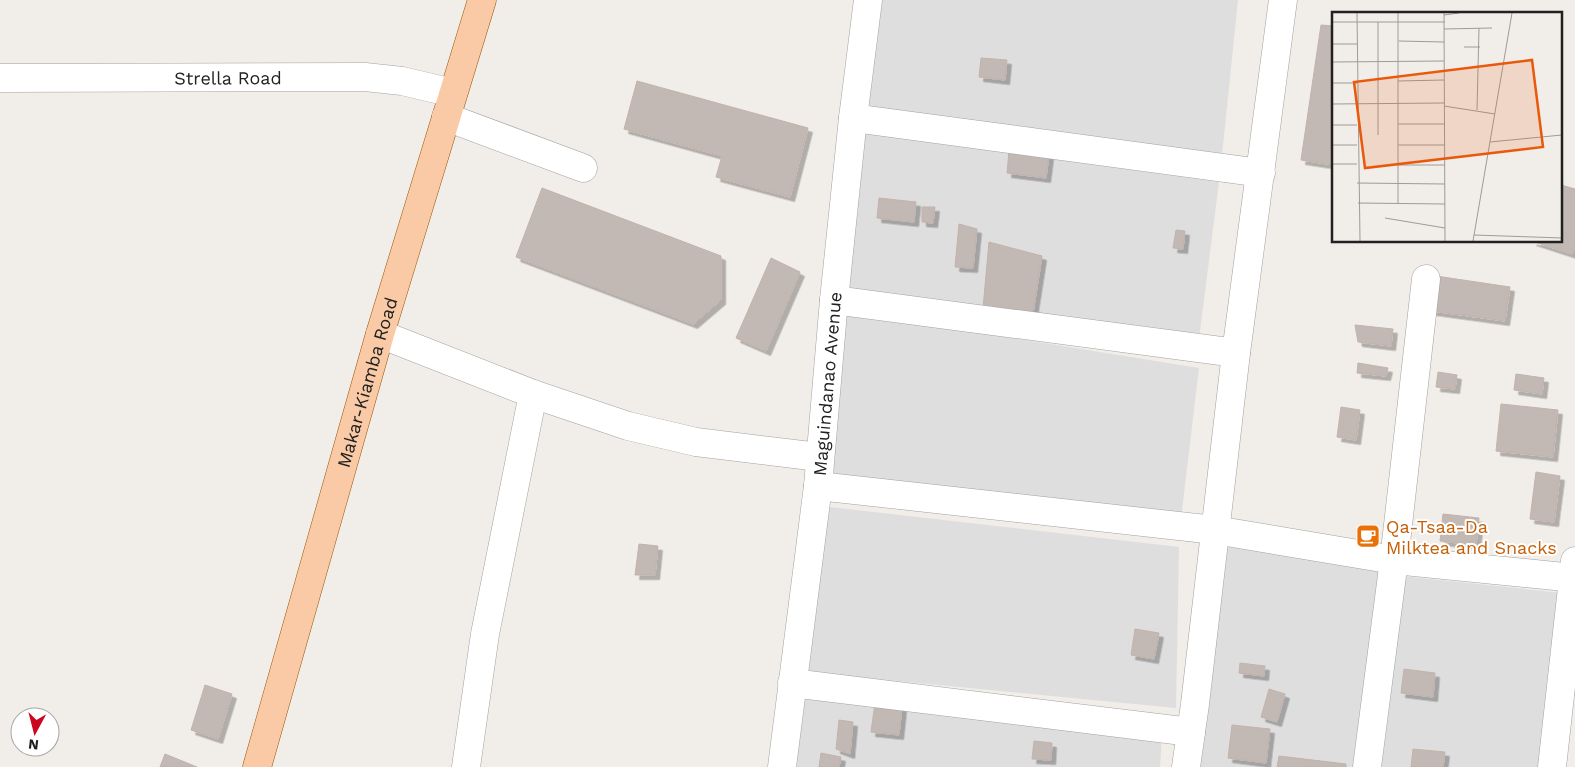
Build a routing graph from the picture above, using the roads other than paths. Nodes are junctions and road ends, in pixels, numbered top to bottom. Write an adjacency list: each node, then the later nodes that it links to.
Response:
1 (482, 0): 5 (main road, Makar-Kiamba Road)
2 (868, 0): 6 (street, Maguindanao Avenue)
3 (1283, 0): 8 (street)
4 (0, 78): 5 (street, Strella Road)
5 (450, 105): 7 (street, Strella Road); 11 (main road, Makar-Kiamba Road)
6 (853, 118): 8 (street); 10 (street, Maguindanao Avenue)
7 (583, 168)
8 (1261, 173): 12 (street)
9 (1426, 279): 17 (street)
10 (834, 300): 12 (street); 14 (street, Maguindanao Avenue)
11 (380, 334): 13 (street); 22 (main road, Makar-Kiamba Road)
12 (1236, 353): 16 (street)
13 (533, 394): 14 (street); 23 (street)
14 (819, 457): 15 (street, Maguindanao Avenue)
15 (818, 486): 16 (street); 19 (street, Maguindanao Avenue)
16 (1215, 530): 17 (street); 20 (street)
17 (1394, 560): 18 (street); 26 (street)
18 (1574, 573): 21 (street)
19 (792, 683): 20 (street); 24 (street, Maguindanao Avenue)
20 (1191, 732): 25 (street)
21 (1560, 762)
22 (257, 767)
23 (466, 767)
24 (782, 767)
25 (1186, 767)
26 (1367, 767)

